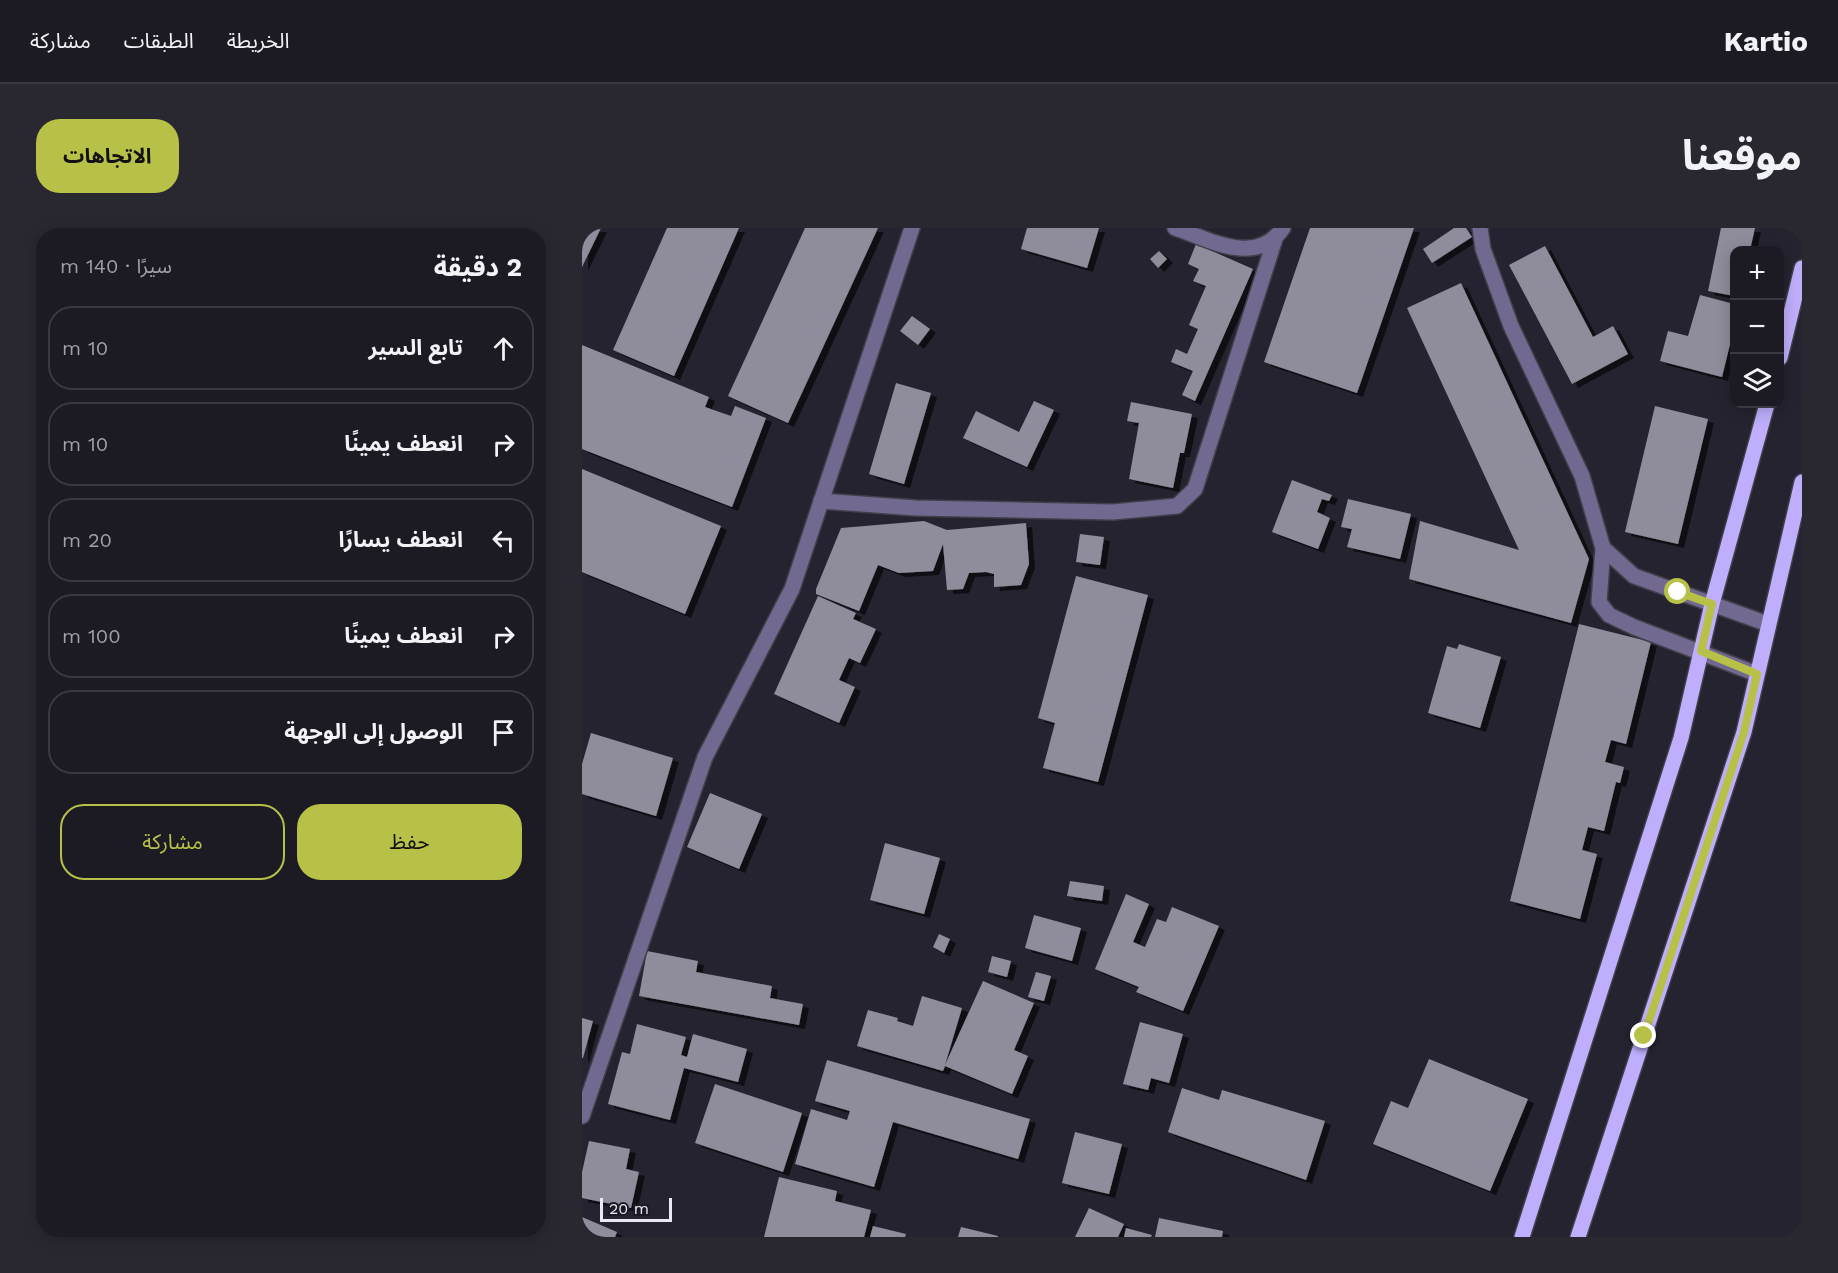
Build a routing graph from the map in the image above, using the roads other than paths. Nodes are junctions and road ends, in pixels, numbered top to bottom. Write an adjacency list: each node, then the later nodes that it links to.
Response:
1 (912, 228): 9 (street)
2 (1176, 228): 4 (street)
3 (1480, 228): 10 (street)
4 (1279, 234): 9 (street)
5 (1802, 268): 6 (main road)
6 (1780, 354)
7 (1766, 408): 11 (main road)
8 (1802, 482): 12 (main road)
9 (821, 501): 15 (street)
10 (1603, 548): 11 (street); 13 (street)
11 (1712, 604): 12 (street); 13 (main road)
12 (1768, 624): 14 (main road)
13 (1701, 651): 14 (street); 16 (main road)
14 (1757, 674): 17 (main road)
15 (582, 1116)
16 (1522, 1237)
17 (1578, 1237)

